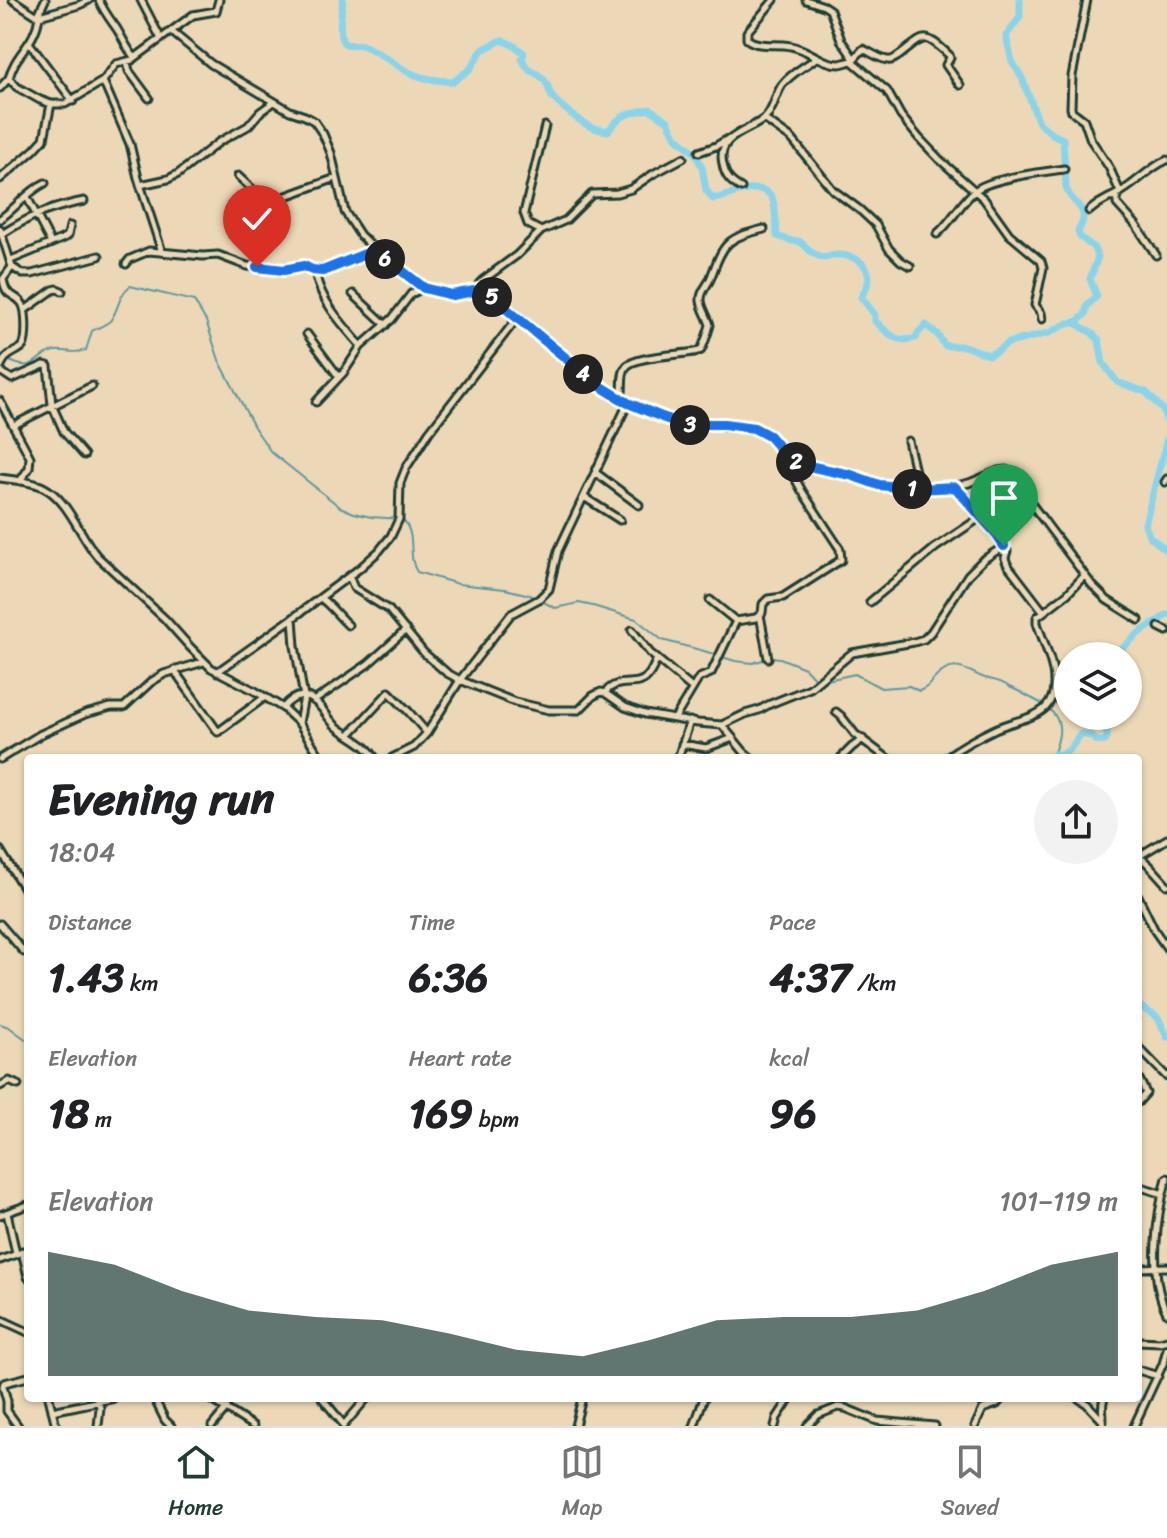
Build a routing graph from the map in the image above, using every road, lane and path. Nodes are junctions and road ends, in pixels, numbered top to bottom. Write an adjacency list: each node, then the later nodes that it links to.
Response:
1 (13, 0): 10 (street)
2 (45, 0): 10 (street)
3 (89, 0): 10 (street)
4 (99, 0): 14 (street)
5 (141, 0): 12 (street)
6 (219, 0): 11 (street)
7 (774, 0): 15 (street)
8 (806, 0): 16 (street)
9 (1087, 0): 40 (street)
10 (39, 16): 13 (street)
11 (172, 32): 12 (street); 24 (street)
12 (161, 39): 14 (street)
13 (30, 44): 18 (street); 23 (street)
14 (135, 58): 17 (street)
15 (816, 58): 16 (street); 26 (street)
16 (853, 60): 20 (street); 39 (street)
17 (127, 62): 19 (street); 22 (street)
18 (9, 78): 21 (street); 25 (street)
19 (103, 81): 23 (street); 37 (street)
20 (960, 85)
21 (0, 88)
22 (149, 98)
23 (73, 101): 25 (street)
24 (274, 102): 34 (street); 37 (street)
25 (51, 104): 35 (street)
26 (764, 119): 28 (street); 58 (street)
27 (545, 126): 49 (street)
28 (736, 134): 29 (street); 38 (street)
29 (699, 152)
30 (683, 158): 49 (street)
31 (1167, 160): 40 (street)
32 (1064, 169): 39 (street)
33 (238, 176): 34 (street)
34 (336, 178): 52 (street)
35 (0, 179)
36 (45, 183): 41 (street)
37 (140, 185): 53 (street)
38 (741, 188)
39 (974, 191): 50 (street); 66 (street)
40 (1118, 193): 43 (street); 54 (street)
41 (27, 197): 44 (street); 45 (street)
42 (84, 201): 44 (street)
43 (1089, 211)
44 (37, 213): 48 (street); 51 (street)
45 (0, 219)
46 (70, 226): 51 (street)
47 (764, 229): 73 (street)
48 (1, 231): 56 (street)
49 (541, 231): 61 (street)
50 (937, 234)
51 (51, 243): 56 (street)
52 (375, 250): 59 (street); 60 (street)
53 (162, 252): 57 (street); 59 (street)
54 (1156, 255)
55 (99, 256): 56 (street)
56 (11, 264): 64 (street)
57 (126, 264)
58 (910, 266)
59 (319, 271): 69 (street)
60 (424, 288): 61 (street); 67 (street)
61 (480, 290): 65 (street)
62 (62, 291): 64 (street)
63 (353, 294): 67 (street)
64 (25, 310): 70 (street)
65 (518, 317): 73 (street); 92 (street)
66 (1042, 319)
67 (386, 325): 69 (street)
68 (307, 334): 71 (street)
69 (361, 346): 71 (street)
70 (0, 369): 77 (street)
71 (339, 377): 75 (street)
72 (92, 386): 77 (street)
73 (621, 399): 76 (street)
74 (0, 401): 78 (street)
75 (316, 402)
76 (628, 403): 81 (street); 82 (street)
77 (52, 405): 78 (street); 80 (street)
78 (14, 425): 84 (street)
79 (908, 441): 86 (street)
80 (84, 455)
81 (790, 460): 86 (street); 98 (street)
82 (596, 473): 87 (street); 88 (street)
83 (0, 478): 84 (street)
84 (20, 481): 109 (street)
85 (955, 487): 86 (street); 89 (street); 93 (street)
86 (919, 489)
87 (584, 497): 90 (street); 112 (street)
88 (639, 505)
89 (981, 517): 91 (street); 96 (street)
90 (620, 520)
91 (1004, 546): 97 (street); 123 (street)
92 (349, 576): 94 (street); 104 (street)
93 (1084, 576): 97 (street); 100 (street)
94 (320, 598): 99 (street); 102 (street)
95 (710, 600): 101 (street)
96 (870, 602)
97 (1043, 611): 136 (street)
98 (760, 615): 101 (street); 107 (street)
99 (293, 618): 111 (street); 116 (street)
100 (1139, 620)
101 (736, 621): 113 (street)
102 (348, 625)
103 (1159, 627): 106 (street)
104 (406, 630): 112 (street); 117 (street)
105 (632, 630): 108 (street)
106 (1167, 631)
107 (768, 658)
108 (657, 659): 113 (street); 114 (street)
109 (204, 662): 110 (street); 111 (street)
110 (174, 670): 115 (street); 137 (street)
111 (217, 672): 115 (street)
112 (460, 680): 114 (street); 124 (street)
113 (692, 688): 120 (street)
114 (605, 693): 120 (street)
115 (265, 697): 118 (street)
116 (304, 697): 117 (street); 118 (street); 122 (street)
117 (314, 701): 125 (street)
118 (283, 708): 122 (street)
119 (836, 712): 127 (street)
120 (675, 718): 121 (street)
121 (690, 721): 123 (street); 128 (street)
122 (299, 723): 129 (street)
123 (722, 725): 126 (street)
124 (427, 733): 125 (street); 131 (street)
125 (350, 734): 130 (street)
126 (733, 738): 128 (street); 133 (street)
127 (863, 739): 134 (street); 135 (street)
128 (682, 744): 132 (street)
129 (318, 754)
130 (373, 754)
131 (400, 754)
132 (679, 754)
133 (746, 754)
134 (845, 754)
135 (882, 754)
136 (952, 754)
137 (0, 759)
138 (1166, 842): 140 (street)
139 (0, 850): 143 (street)
140 (1142, 854)
141 (1142, 859): 142 (street)
142 (1167, 885)
143 (24, 889)
144 (1142, 904): 146 (street)
145 (0, 924): 148 (street)
146 (1164, 940): 147 (street)
147 (1167, 948)
148 (24, 951)
149 (1142, 1051): 150 (street)
150 (1167, 1077)
151 (18, 1085): 152 (street)
152 (0, 1086)
153 (1167, 1178): 155 (street)
154 (1142, 1187): 155 (street)
155 (1163, 1194): 162 (street)
156 (24, 1206): 157 (street)
157 (4, 1214): 158 (street)
158 (22, 1251): 159 (street)
159 (0, 1260)
160 (1167, 1267): 162 (street)
161 (1142, 1268): 162 (street)
162 (1157, 1268): 163 (street)
163 (1167, 1313)
164 (0, 1319): 165 (street)
165 (24, 1329)
166 (1167, 1340): 167 (street)
167 (1142, 1341)
168 (1167, 1349): 169 (street)
169 (1165, 1363): 171 (street)
170 (1142, 1371): 171 (street)
171 (1158, 1376): 202 (street)
172 (24, 1378): 189 (street)
173 (50, 1402): 187 (street)
174 (91, 1402): 187 (street)
175 (97, 1402): 191 (street)
176 (156, 1402): 192 (street)
177 (216, 1402): 186 (street)
178 (325, 1402): 195 (street)
179 (364, 1402): 195 (street)
180 (581, 1402): 196 (street)
181 (703, 1402): 197 (street)
182 (787, 1402): 198 (street)
183 (999, 1402): 201 (street)
184 (1084, 1402): 188 (street)
185 (1103, 1402): 188 (street)
186 (227, 1408): 193 (street); 194 (street)
187 (52, 1411): 190 (street)
188 (1102, 1424)
189 (18, 1426)
190 (56, 1426)
191 (98, 1426)
192 (171, 1426)
193 (212, 1426)
194 (253, 1426)
195 (343, 1426)
196 (575, 1426)
197 (694, 1426)
198 (775, 1426)
199 (807, 1426): 200 (street)
200 (935, 1426)
201 (975, 1426)
202 (1134, 1426)

